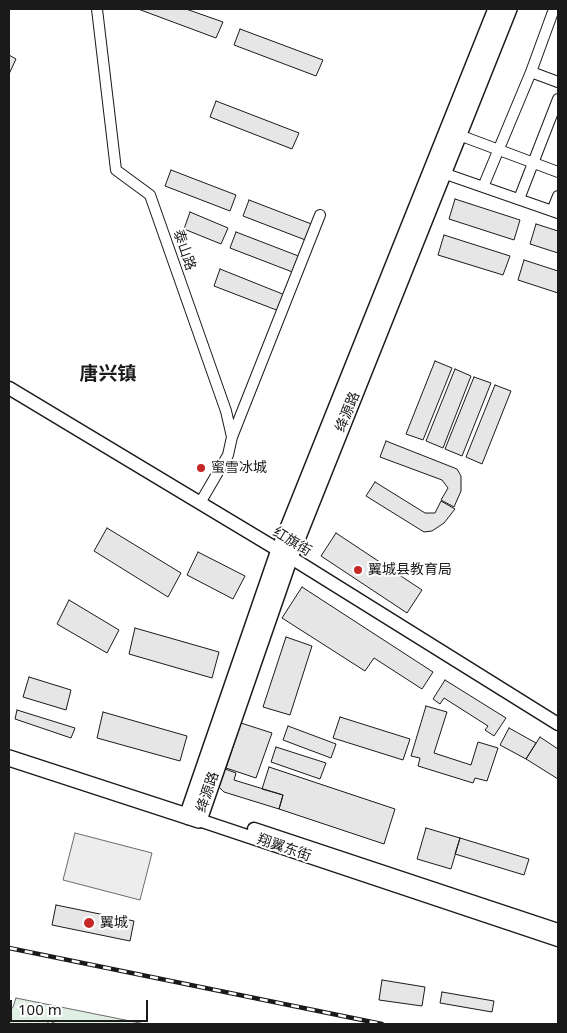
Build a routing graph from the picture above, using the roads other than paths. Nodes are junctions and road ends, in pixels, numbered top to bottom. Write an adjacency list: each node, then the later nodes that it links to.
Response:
1 (98, 9): 20 (street, 泰山路)
2 (496, 9): 22 (highway, 绛源路)
3 (509, 9): 8 (highway, 绛源路)
4 (554, 9): 5 (street)
5 (531, 72): 6 (street); 9 (street)
6 (558, 82)
7 (558, 99): 10 (street)
8 (458, 135): 9 (street); 12 (highway, 绛源路)
9 (499, 150): 10 (street); 13 (street)
10 (533, 163): 11 (street); 15 (street)
11 (558, 172)
12 (443, 173): 13 (street); 22 (highway, 绛源路)
13 (483, 187): 15 (street)
14 (558, 196): 16 (street)
15 (518, 200): 16 (street)
16 (555, 212)
17 (320, 215): 20 (street)
18 (9, 388): 21 (main road, 红旗街)
19 (9, 397): 22 (main road, 红旗街)
20 (232, 438): 21 (street)
21 (200, 503): 22 (main road, 红旗街)
22 (283, 558): 23 (main road, 红旗街); 24 (main road, 红旗街); 27 (highway, 绛源路)
23 (558, 724)
24 (558, 733)
25 (9, 748): 27 (highway, 翔翼东街)
26 (9, 758): 27 (highway, 翔翼东街)
27 (195, 814): 28 (main road, 翔翼东街); 29 (main road, 翔翼东街)
28 (558, 930)
29 (558, 940)

